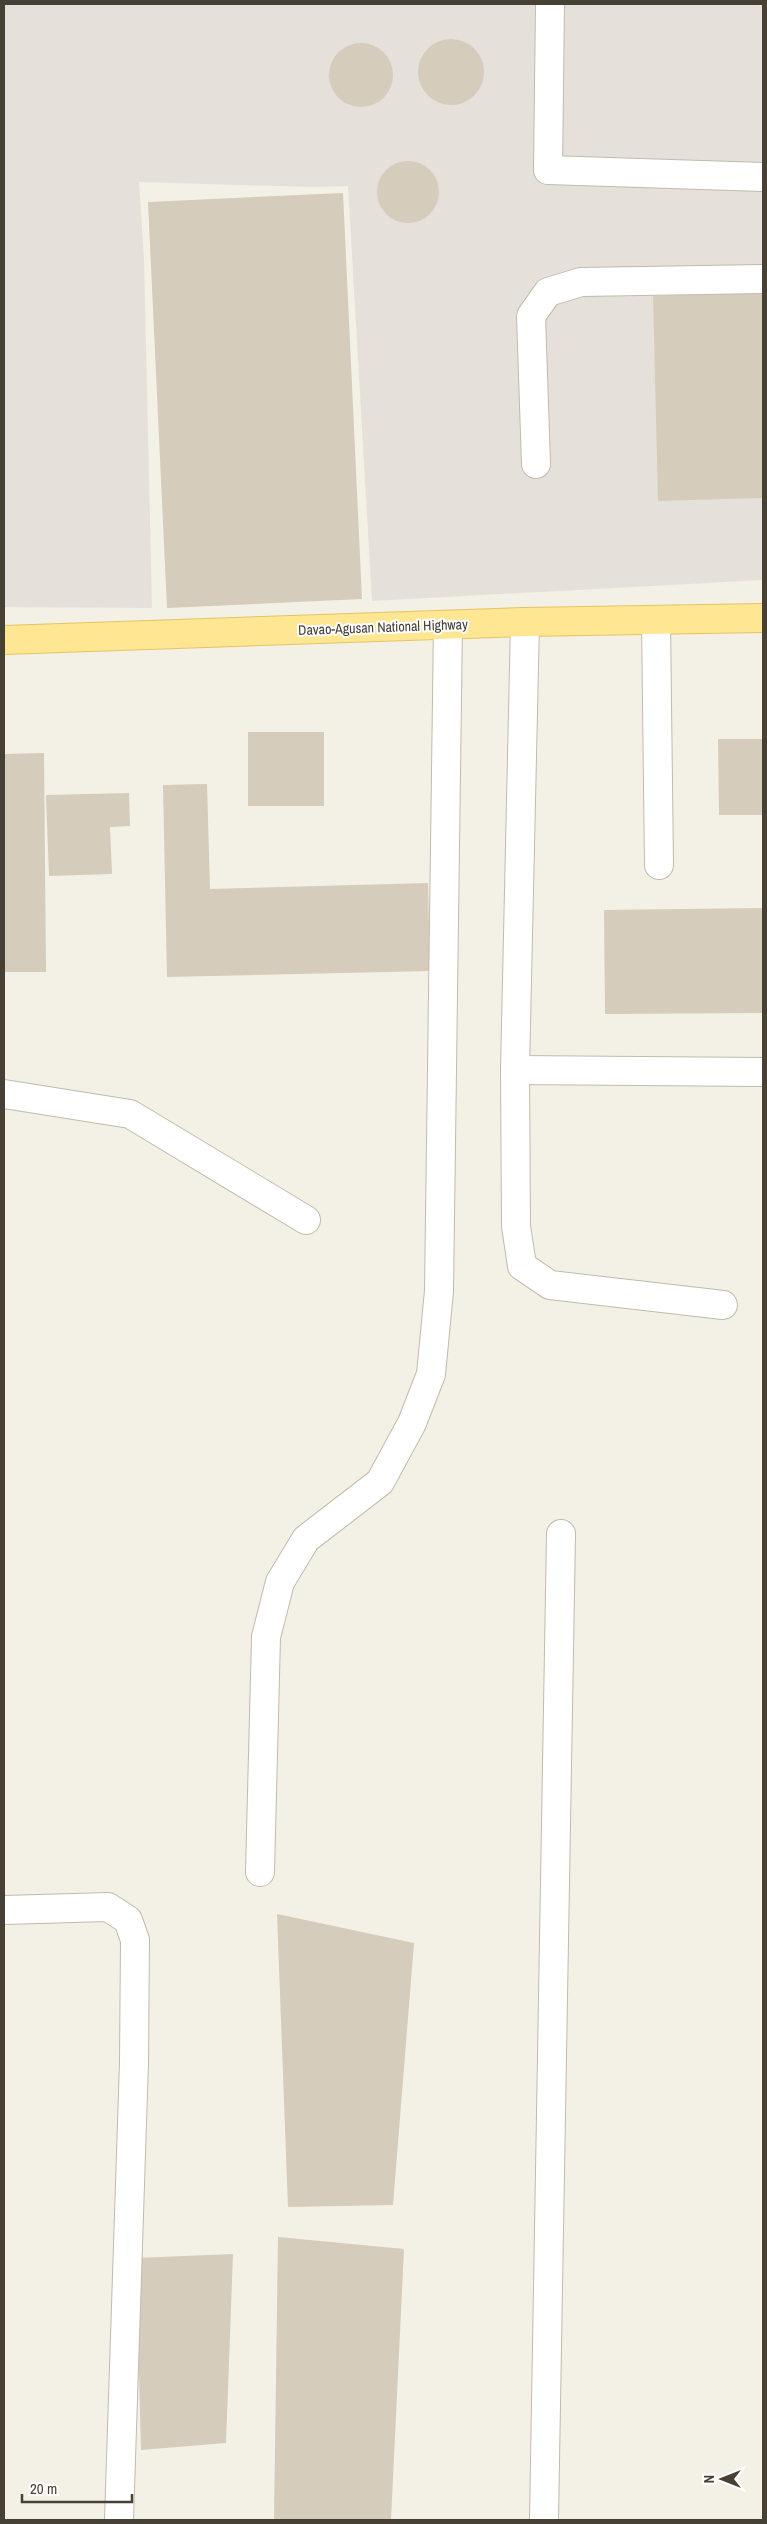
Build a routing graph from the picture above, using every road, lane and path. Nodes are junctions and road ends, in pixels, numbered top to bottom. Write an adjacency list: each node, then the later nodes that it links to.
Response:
1 (550, 4): 2 (street)
2 (763, 178)
3 (763, 279): 4 (street)
4 (536, 464)
5 (763, 618): 6 (main road, Davao-Agusan National Highway)
6 (656, 620): 7 (main road, Davao-Agusan National Highway); 10 (street)
7 (525, 622): 8 (main road, Davao-Agusan National Highway); 11 (street)
8 (448, 625): 9 (main road, Davao-Agusan National Highway); 17 (street)
9 (4, 640)
10 (659, 865)
11 (515, 1070): 12 (street); 15 (street)
12 (763, 1072)
13 (4, 1094): 14 (street)
14 (306, 1220)
15 (723, 1305)
16 (560, 1534): 20 (street)
17 (260, 1872)
18 (4, 1910): 19 (street)
19 (119, 2520)
20 (544, 2520)

